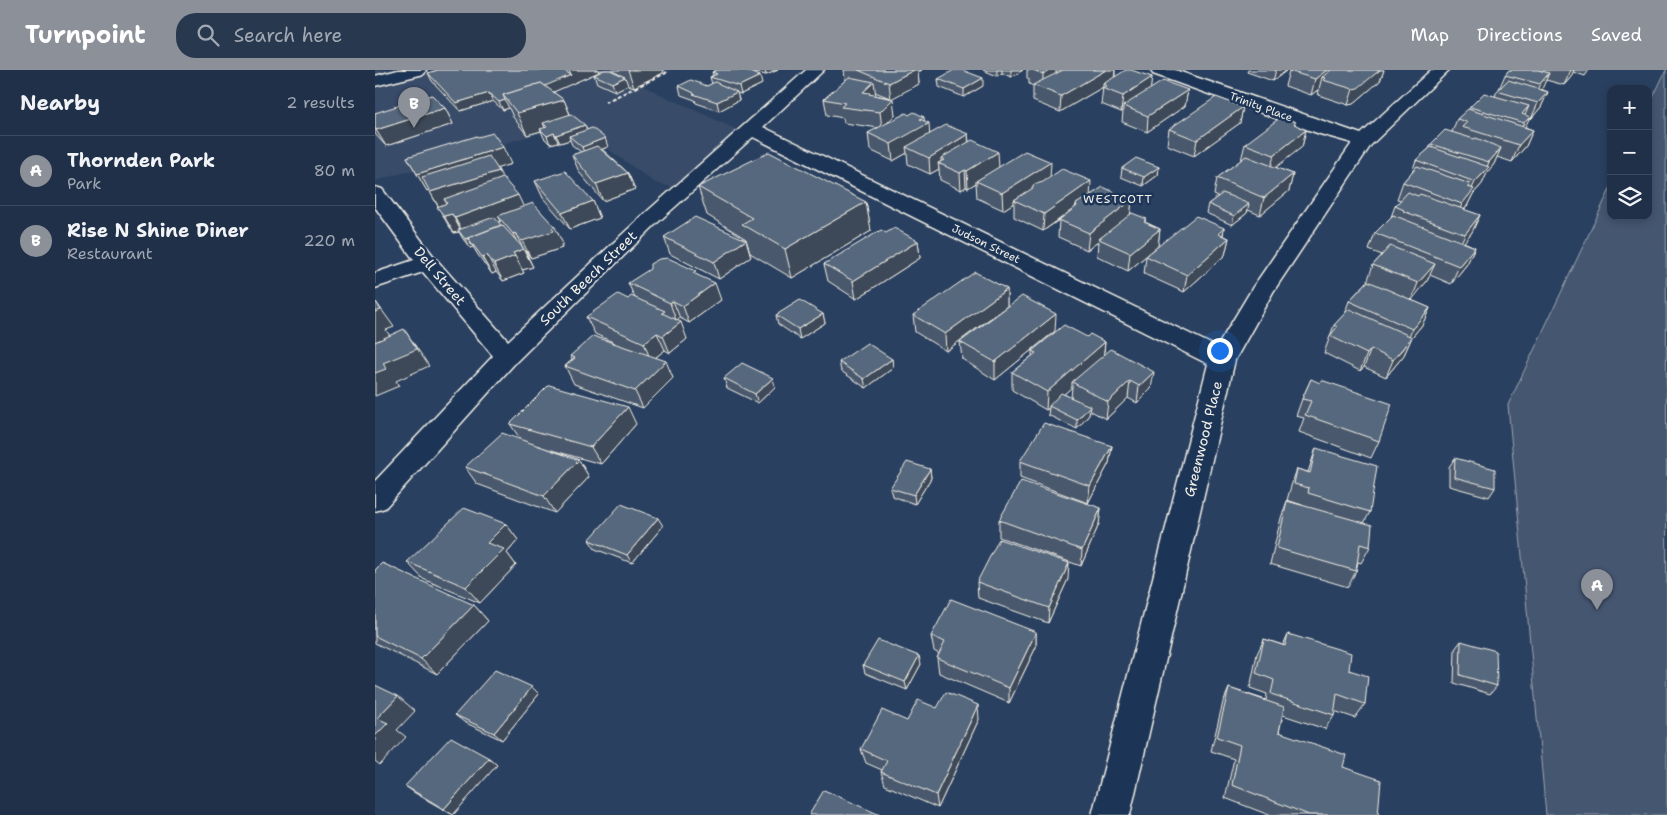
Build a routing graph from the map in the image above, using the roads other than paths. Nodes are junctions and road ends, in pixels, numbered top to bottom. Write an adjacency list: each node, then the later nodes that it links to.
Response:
1 (418, 70): 5 (street)
2 (815, 70): 6 (street, South Beech Street)
3 (1159, 70): 7 (street, Trinity Place)
4 (1441, 70): 7 (street, Greenwood Place)
5 (375, 81)
6 (750, 128): 11 (street, South Beech Street); 12 (street, Judson Street)
7 (1364, 142): 12 (street, Greenwood Place)
8 (375, 193): 9 (street, Dell Street)
9 (427, 263): 10 (street); 11 (street, Dell Street)
10 (375, 281)
11 (507, 356): 13 (street, South Beech Street)
12 (1222, 360): 14 (street, Greenwood Place)
13 (375, 500)
14 (1111, 815)

